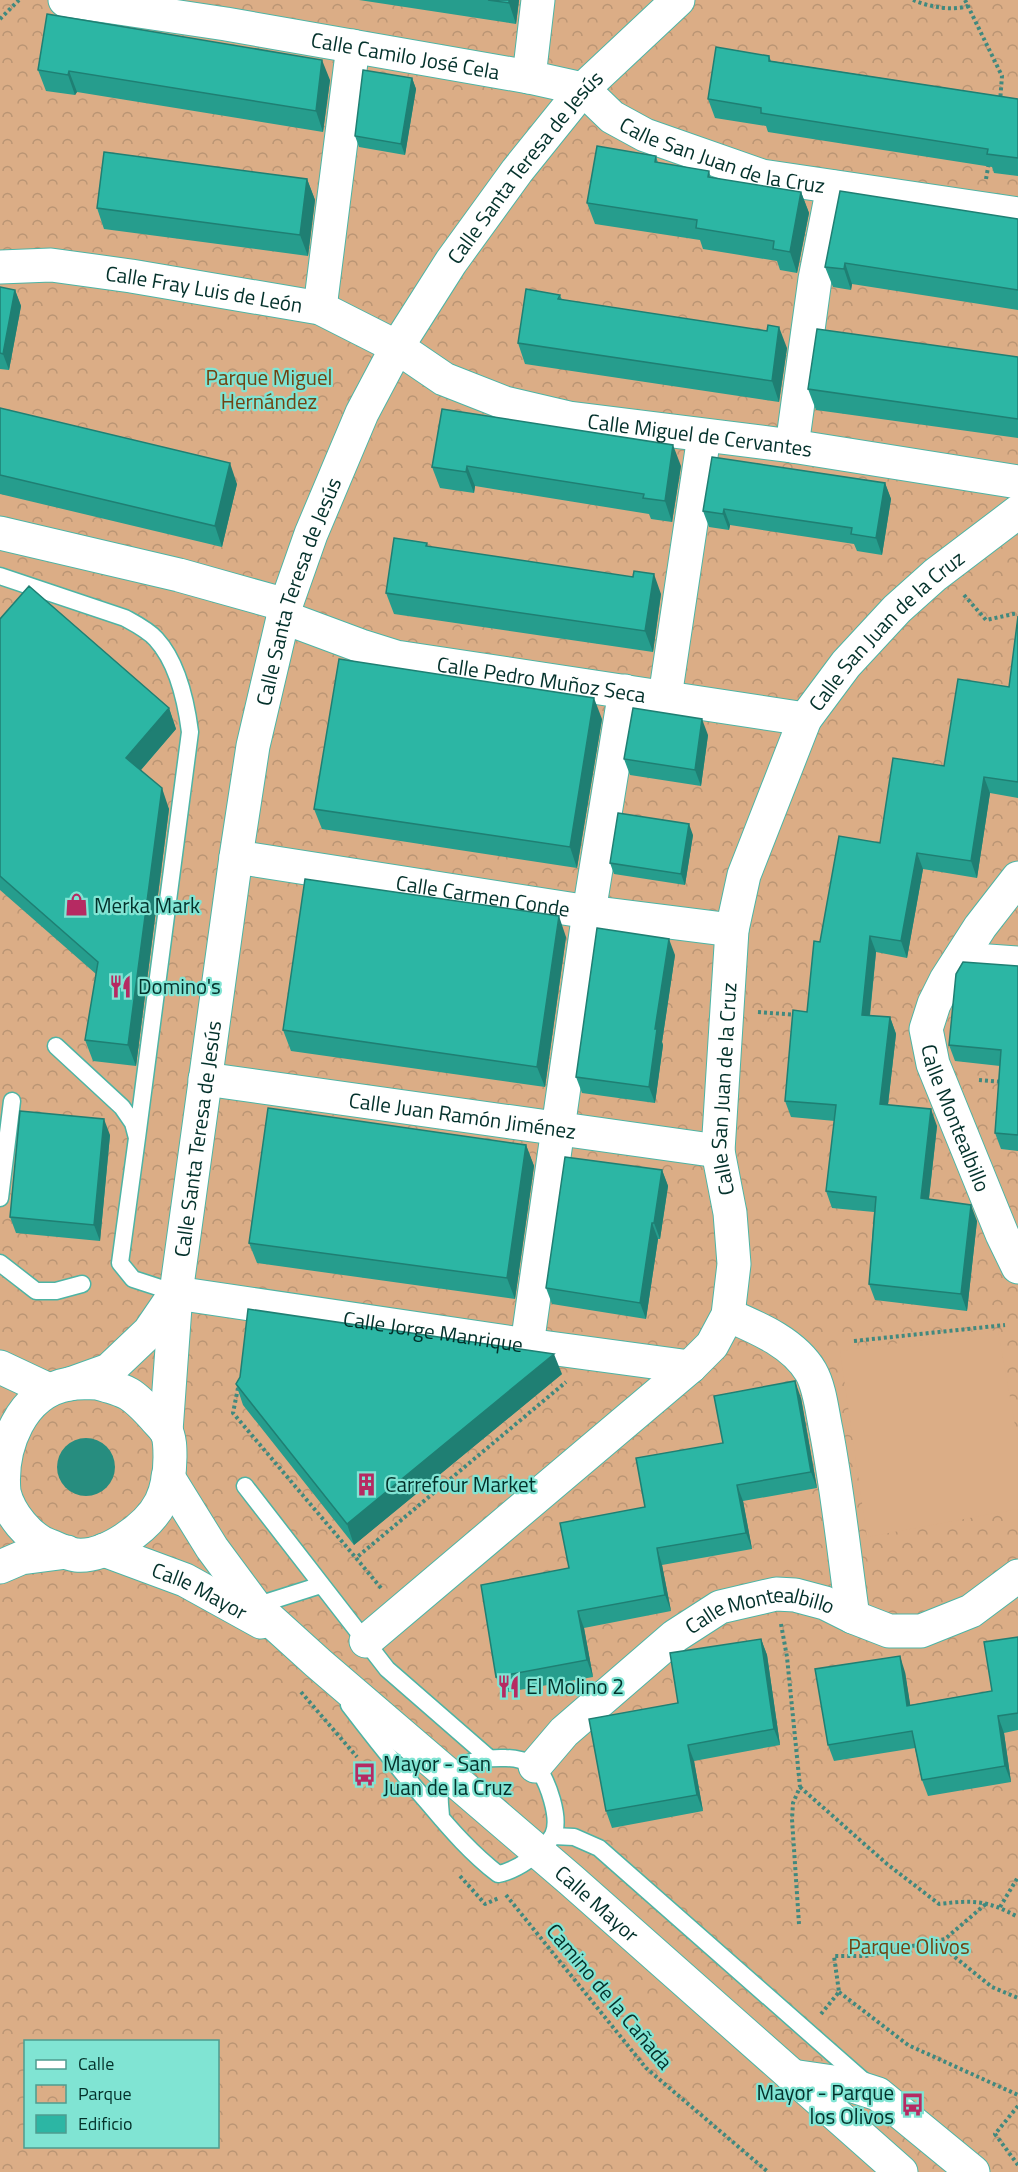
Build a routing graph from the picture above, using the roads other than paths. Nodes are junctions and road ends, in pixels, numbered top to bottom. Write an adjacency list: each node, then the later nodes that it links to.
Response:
1 (66, 0): 4 (street, Calle Camilo José Cela)
2 (538, 0): 6 (street)
3 (678, 0): 7 (street, Calle Santa Teresa de Jesús)
4 (228, 12): 5 (street, Calle Camilo José Cela)
5 (353, 46): 6 (street, Calle Camilo José Cela); 11 (street)
6 (529, 77): 7 (street, Calle Camilo José Cela)
7 (584, 89): 8 (street, Calle San Juan de la Cruz); 12 (street, Calle Santa Teresa de Jesús)
8 (833, 187): 9 (street, Calle San Juan de la Cruz); 14 (street)
9 (1018, 214)
10 (0, 267): 11 (street, Calle Fray Luis de León)
11 (320, 308): 12 (street, Calle Fray Luis de León)
12 (397, 347): 13 (street, Calle Miguel de Cervantes); 19 (street, Calle Santa Teresa de Jesús)
13 (704, 436): 14 (street, Calle Miguel de Cervantes); 21 (street)
14 (792, 446): 15 (street, Calle Miguel de Cervantes)
15 (1018, 482)
16 (1018, 512): 22 (street, Calle San Juan de la Cruz)
17 (0, 533): 19 (street)
18 (0, 576): 33 (lane)
19 (285, 611): 20 (street, Calle Pedro Muñoz Seca); 23 (street, Calle Santa Teresa de Jesús)
20 (625, 691): 21 (street, Calle Pedro Muñoz Seca); 25 (street)
21 (665, 697): 22 (street, Calle Pedro Muñoz Seca)
22 (805, 719): 26 (street, Calle San Juan de la Cruz)
23 (236, 857): 25 (street, Calle Carmen Conde); 30 (street, Calle Santa Teresa de Jesús)
24 (1018, 878): 27 (street, Calle Montealbillo)
25 (589, 912): 26 (street, Calle Carmen Conde); 32 (street)
26 (732, 930): 34 (street, Calle San Juan de la Cruz)
27 (960, 959): 28 (street); 37 (street, Calle Montealbillo)
28 (1018, 963)
29 (56, 1046): 33 (lane)
30 (206, 1079): 32 (street, Calle Juan Ramón Jiménez); 39 (street, Calle Santa Teresa de Jesús)
31 (12, 1101): 35 (lane)
32 (557, 1129): 34 (street, Calle Juan Ramón Jiménez); 41 (street)
33 (136, 1138): 39 (lane)
34 (718, 1151): 40 (street, Calle San Juan de la Cruz)
35 (0, 1198)
36 (0, 1263): 38 (lane)
37 (1018, 1267)
38 (82, 1284)
39 (176, 1293): 41 (street, Calle Jorge Manrique); 44 (street); 46 (street, Calle Santa Teresa de Jesús)
40 (729, 1315): 43 (street, Calle San Juan de la Cruz); 56 (street)
41 (527, 1345): 43 (street, Calle Jorge Manrique)
42 (0, 1367): 44 (street)
43 (690, 1367): 58 (street, Calle San Juan de la Cruz)
44 (60, 1387): 45 (street); 46 (street)
45 (4, 1429): 49 (street)
46 (166, 1431): 47 (street)
47 (168, 1477): 50 (street); 55 (street, Calle Mayor)
48 (245, 1486): 54 (lane)
49 (5, 1515): 51 (street)
50 (104, 1550): 51 (street); 57 (street, Calle Mayor)
51 (67, 1552): 52 (street)
52 (0, 1567)
53 (1018, 1576): 56 (street, Calle Montealbillo)
54 (321, 1585): 55 (lane); 58 (lane)
55 (255, 1606): 57 (street, Calle Mayor)
56 (852, 1617): 61 (street, Calle Montealbillo)
57 (291, 1639): 59 (street, Calle Mayor)
58 (366, 1641): 60 (lane)
59 (318, 1663): 62 (street, Calle Mayor); 63 (lane)
60 (488, 1757): 61 (lane); 62 (lane)
61 (535, 1766): 64 (lane)
62 (450, 1777): 63 (lane); 64 (street, Calle Mayor)
63 (441, 1818): 64 (lane)
64 (545, 1844): 65 (street, Calle Mayor); 66 (lane)
65 (792, 2076): 66 (street); 67 (street, Calle Mayor)
66 (878, 2094): 68 (street)
67 (901, 2172)
68 (973, 2172)

